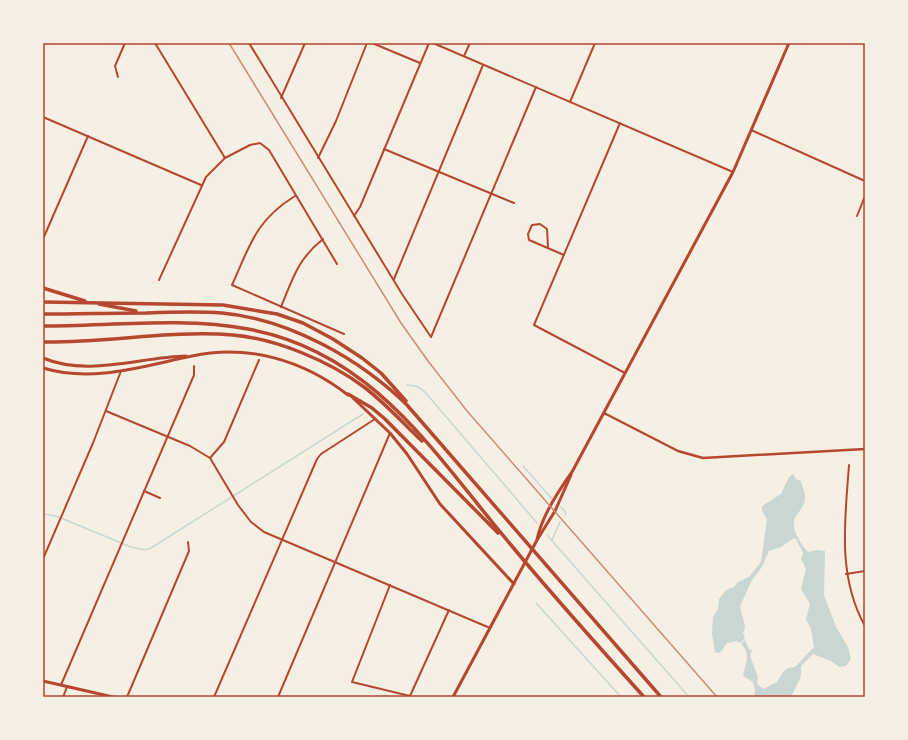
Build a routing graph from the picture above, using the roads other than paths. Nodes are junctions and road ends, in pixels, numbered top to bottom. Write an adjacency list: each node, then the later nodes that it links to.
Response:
1 (125, 43): 15 (street)
2 (155, 43): 24 (street)
3 (249, 43): 17 (street)
4 (305, 43): 17 (street)
5 (368, 43): 25 (street)
6 (372, 43): 13 (street)
7 (429, 43): 13 (street)
8 (433, 43): 12 (street)
9 (470, 43): 12 (street)
10 (595, 43): 18 (street)
11 (789, 43): 21 (main road)
12 (464, 56): 14 (street)
13 (420, 63): 23 (street)
14 (483, 64): 16 (street); 26 (street)
15 (118, 77)
16 (536, 87): 18 (street); 30 (street)
17 (281, 98): 25 (street)
18 (570, 102): 20 (street)
19 (43, 117): 22 (street)
20 (620, 123): 27 (street); 39 (street)
21 (751, 130): 27 (main road); 28 (street)
22 (88, 136): 29 (street); 36 (street)
23 (384, 149): 26 (street); 34 (street)
24 (225, 158): 29 (street); 31 (street)
25 (318, 158): 34 (street)
26 (439, 172): 30 (street); 42 (street)
27 (733, 172): 57 (main road)
28 (865, 181)
29 (201, 185): 41 (street)
30 (491, 193): 33 (street); 42 (street)
31 (295, 195): 37 (street); 45 (street)
32 (865, 196): 35 (street)
33 (514, 203)
34 (354, 216): 42 (street)
35 (857, 216)
36 (43, 239)
37 (323, 239): 40 (street); 45 (street)
38 (548, 247): 38 (street); 39 (street)
39 (564, 255): 57 (street)
40 (337, 264)
41 (159, 280)
42 (394, 280)
43 (43, 288): 46 (highway)
44 (43, 302): 60 (highway)
45 (281, 306): 49 (street)
46 (147, 313): 47 (highway); 60 (highway)
47 (43, 314)
48 (43, 326): 66 (highway)
49 (344, 334)
50 (43, 342): 66 (highway)
51 (192, 356): 52 (main road); 56 (main road); 58 (main road)
52 (43, 358)
53 (259, 360): 67 (street)
54 (194, 366): 64 (street)
55 (43, 368): 56 (main road)
56 (121, 371): 59 (street)
57 (625, 374): 61 (main road)
58 (348, 394): 62 (main road); 73 (highway)
59 (106, 411): 64 (street); 74 (street)
60 (413, 412): 94 (highway)
61 (604, 413): 65 (street); 78 (main road)
62 (376, 419): 63 (main road); 71 (street)
63 (390, 433): 75 (street); 78 (main road)
64 (167, 437): 67 (street); 69 (street)
65 (865, 449)
66 (438, 457): 73 (highway)
67 (210, 458): 71 (street)
68 (849, 465): 77 (street)
69 (144, 491): 70 (street); 84 (street)
70 (160, 498)
71 (283, 540): 75 (street); 91 (street)
72 (188, 542): 90 (street)
73 (513, 547): 87 (highway)
74 (43, 559)
75 (335, 561): 79 (street); 92 (street)
76 (865, 572): 77 (street)
77 (846, 574): 81 (street)
78 (514, 584): 82 (main road)
79 (390, 585): 80 (street); 86 (street)
80 (448, 610): 82 (street); 86 (street)
81 (865, 626)
82 (490, 628): 93 (main road)
83 (43, 680): 84 (main road)
84 (61, 685): 85 (main road)
85 (68, 686): 88 (street); 89 (main road)
86 (410, 696)
87 (643, 696)
88 (63, 697)
89 (113, 697)
90 (127, 697)
91 (214, 697)
92 (278, 697)
93 (453, 697)
94 (661, 697)

